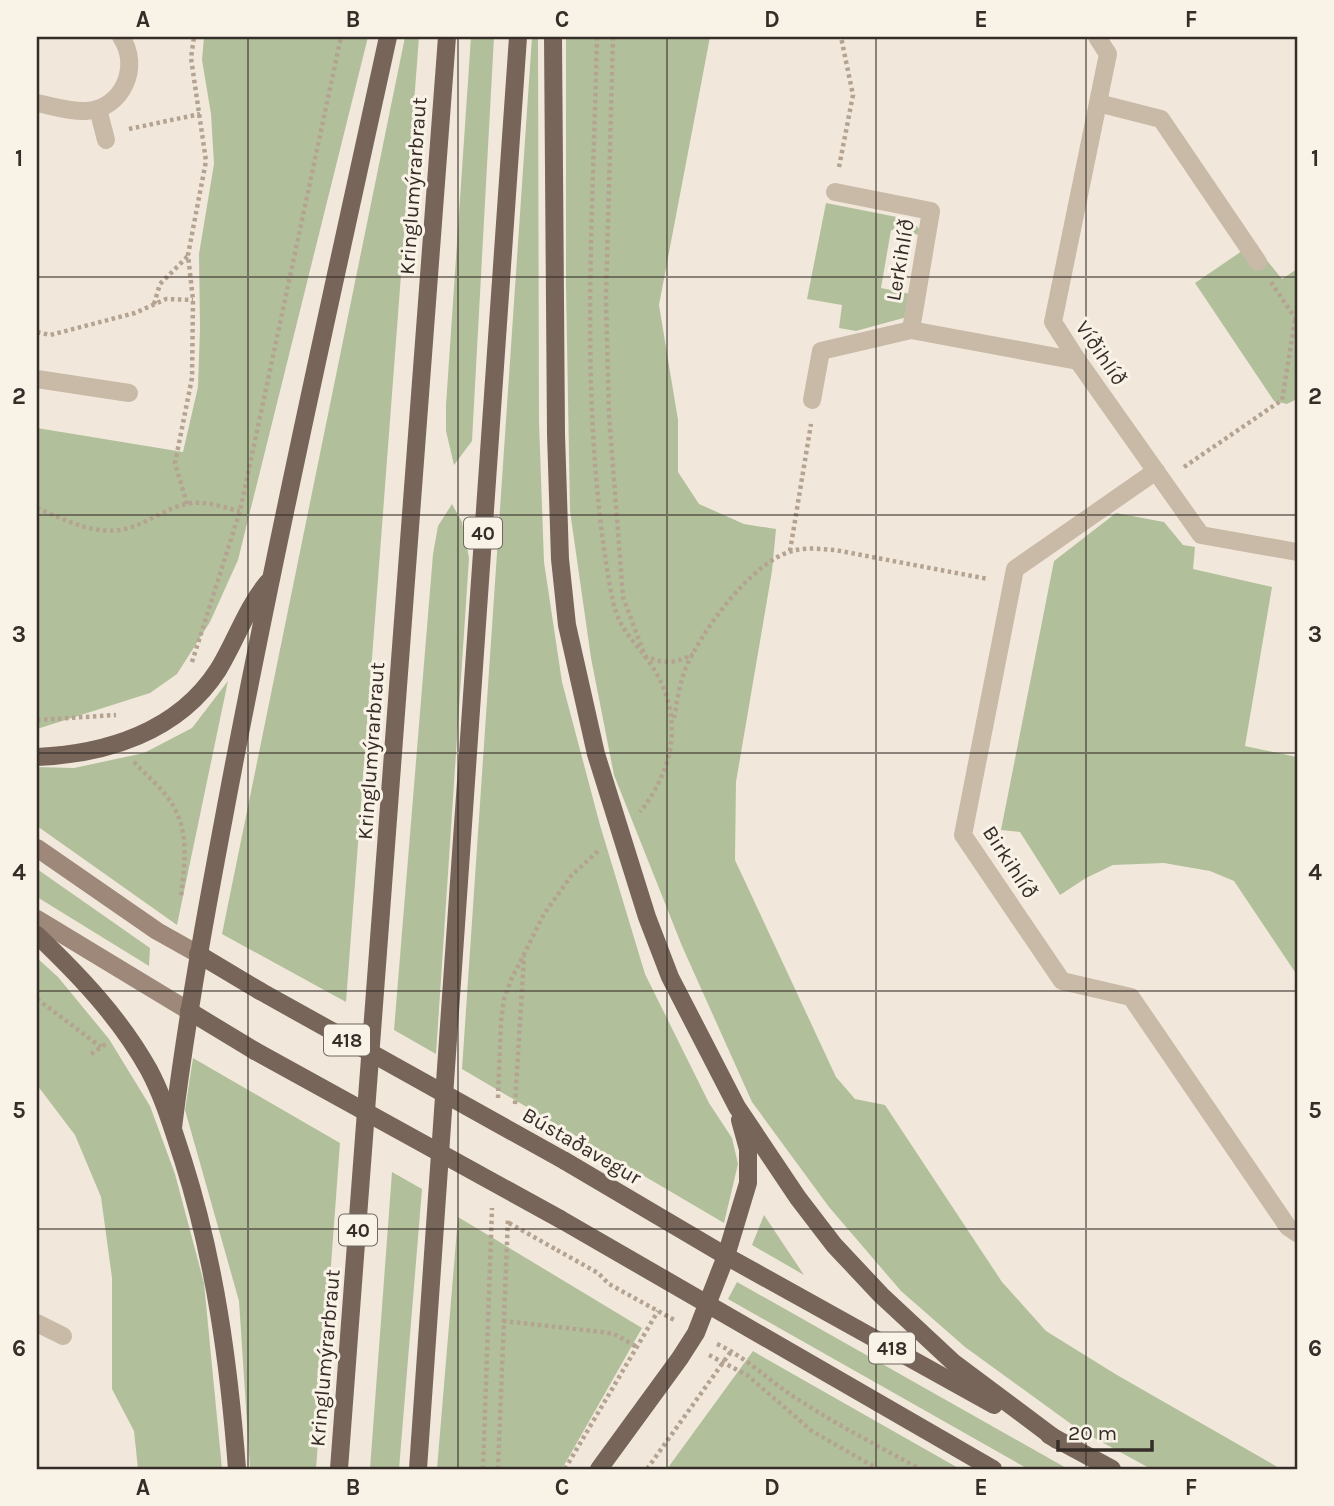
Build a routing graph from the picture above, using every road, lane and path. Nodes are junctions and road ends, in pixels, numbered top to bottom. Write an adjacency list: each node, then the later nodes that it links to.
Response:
1 (121, 37): 14 (street)
2 (194, 37): 15 (path)
3 (341, 37): 33 (path)
4 (388, 37): 36 (main road)
5 (447, 37): 75 (main road, Kringlumýrarbraut / 40)
6 (518, 37): 76 (main road, 40)
7 (552, 37): 57 (main road)
8 (597, 37): 39 (path)
9 (613, 37): 39 (path)
10 (841, 37): 17 (path)
11 (1097, 37): 13 (street, Víðihlíð)
12 (37, 103): 14 (street)
13 (1098, 103): 19 (street); 25 (street, Víðihlíð)
14 (98, 109): 16 (street)
15 (200, 114): 16 (path); 18 (path)
16 (106, 137)
17 (835, 192): 23 (street, Lerkihlíð)
18 (188, 255): 20 (path); 21 (path)
19 (1258, 262): 22 (path)
20 (193, 300): 21 (path); 31 (path)
21 (154, 304): 24 (path)
22 (1296, 321): 30 (path)
23 (911, 330): 25 (street, Lerkihlíð); 28 (street, Lerkihlíð)
24 (37, 332)
25 (1078, 361): 30 (street, Víðihlíð)
26 (37, 379): 27 (street)
27 (129, 393)
28 (812, 400)
29 (811, 430): 34 (path)
30 (1159, 477): 35 (street, Víðihlíð); 37 (street, Birkihlíð)
31 (187, 504): 32 (path); 33 (path)
32 (37, 508)
33 (240, 511): 40 (path)
34 (790, 551): 37 (path); 38 (path)
35 (1297, 552)
36 (270, 579): 44 (main road); 52 (main road)
37 (1013, 583): 59 (street, Birkihlíð)
38 (693, 654): 39 (path); 43 (path)
39 (645, 656): 43 (path)
40 (189, 670)
41 (126, 711): 42 (path)
42 (37, 720)
43 (673, 726): 46 (path)
44 (37, 757)
45 (131, 758): 49 (path)
46 (639, 813)
47 (37, 848): 52 (main road, Bústaðavegur)
48 (598, 851): 53 (path)
49 (181, 900)
50 (37, 919): 55 (main road)
51 (37, 935): 58 (main road)
52 (198, 954): 55 (main road); 61 (main road, Bústaðavegur / 418, bridge)
53 (524, 955)
54 (37, 999): 56 (path)
55 (189, 1011): 58 (main road); 62 (main road, 418, bridge)
56 (91, 1054)
57 (737, 1107): 61 (main road); 73 (main road)
58 (173, 1128): 74 (main road)
59 (1297, 1233)
60 (557, 1250): 63 (path)
61 (726, 1256): 62 (main road); 73 (main road, Bústaðavegur / 418)
62 (708, 1304): 78 (main road); 82 (main road, 418)
63 (658, 1311): 66 (path); 69 (path)
64 (503, 1321): 69 (path)
65 (37, 1323): 67 (street)
66 (680, 1323)
67 (63, 1336)
68 (715, 1343): 70 (path)
69 (637, 1347): 77 (path)
70 (732, 1350): 72 (path); 81 (path)
71 (706, 1353): 72 (path)
72 (723, 1363): 79 (path); 80 (path)
73 (1057, 1440): 83 (main road, Bústaðavegur / 418)
74 (237, 1469)
75 (339, 1469)
76 (418, 1469)
77 (565, 1469)
78 (599, 1469)
79 (647, 1469)
80 (878, 1469)
81 (920, 1469)
82 (993, 1469)
83 (1112, 1469)

